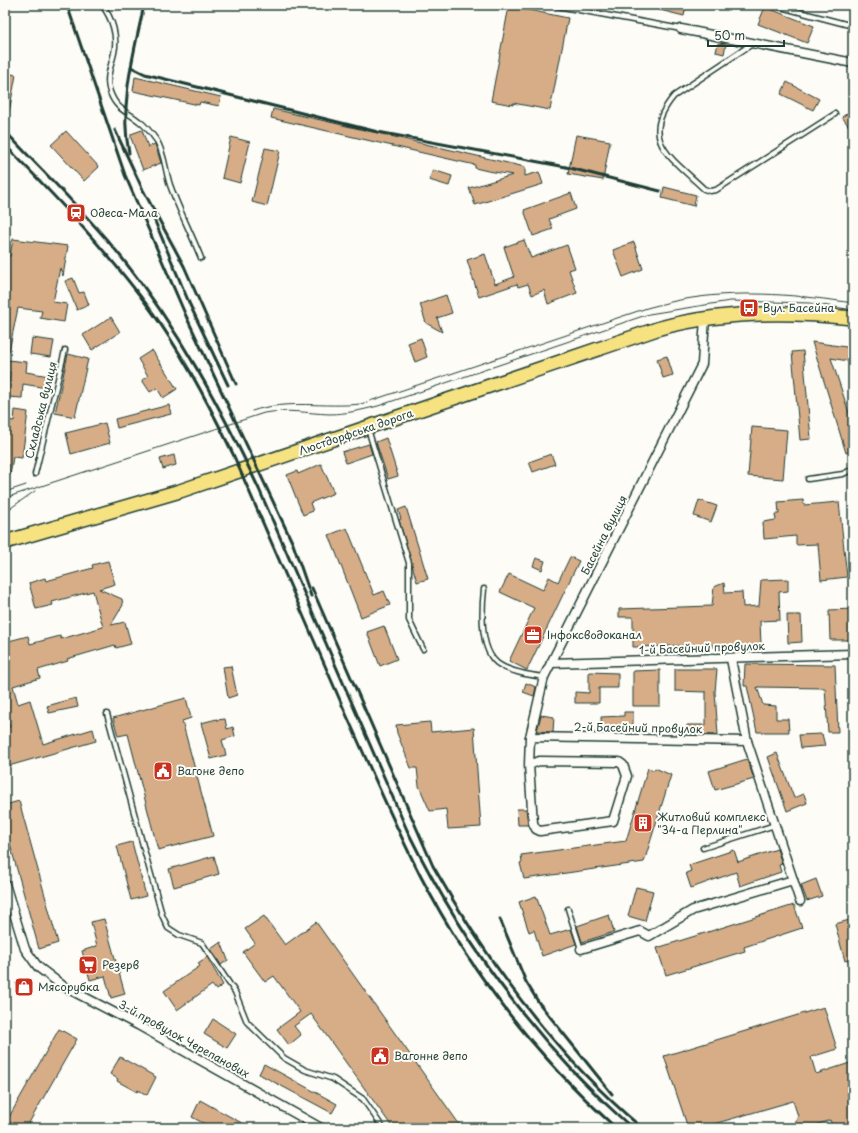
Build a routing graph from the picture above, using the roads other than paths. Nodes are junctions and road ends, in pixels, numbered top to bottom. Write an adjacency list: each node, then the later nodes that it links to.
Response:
1 (102, 5): 9 (lane)
2 (552, 5): 5 (lane)
3 (773, 5): 4 (lane)
4 (853, 26)
5 (681, 29): 6 (street)
6 (754, 43): 7 (street); 8 (lane)
7 (853, 63)
8 (835, 114)
9 (201, 258)
10 (705, 318): 11 (main road, Люстдорфська дорога); 13 (main road, Люстдорфська дорога); 22 (street, Басейна вулиця)
11 (853, 318)
12 (65, 350): 15 (lane, Складська вулиця)
13 (368, 428): 17 (main road, Люстдорфська дорога); 19 (lane)
14 (853, 468): 16 (lane)
15 (35, 474)
16 (808, 480)
17 (5, 542)
18 (484, 589): 23 (lane)
19 (423, 649)
20 (853, 654): 21 (street, 1-й Басейний провулок)
21 (731, 659): 22 (street, 1-й Басейний провулок); 26 (street)
22 (551, 663): 23 (street, Басейна вулиця)
23 (544, 676): 25 (street, Басейна вулиця)
24 (107, 714): 36 (lane)
25 (530, 737): 26 (street, 2-й Басейний провулок); 27 (street, Басейна вулиця)
26 (746, 741): 28 (street)
27 (529, 765): 27 (street, Басейна вулиця)
28 (775, 825): 29 (lane); 30 (street)
29 (703, 848)
30 (793, 880): 32 (street); 34 (street)
31 (5, 884): 35 (street, 3-й провулок Черепанових)
32 (800, 902)
33 (568, 909): 34 (lane)
34 (581, 949)
35 (320, 1128)
36 (383, 1128)

